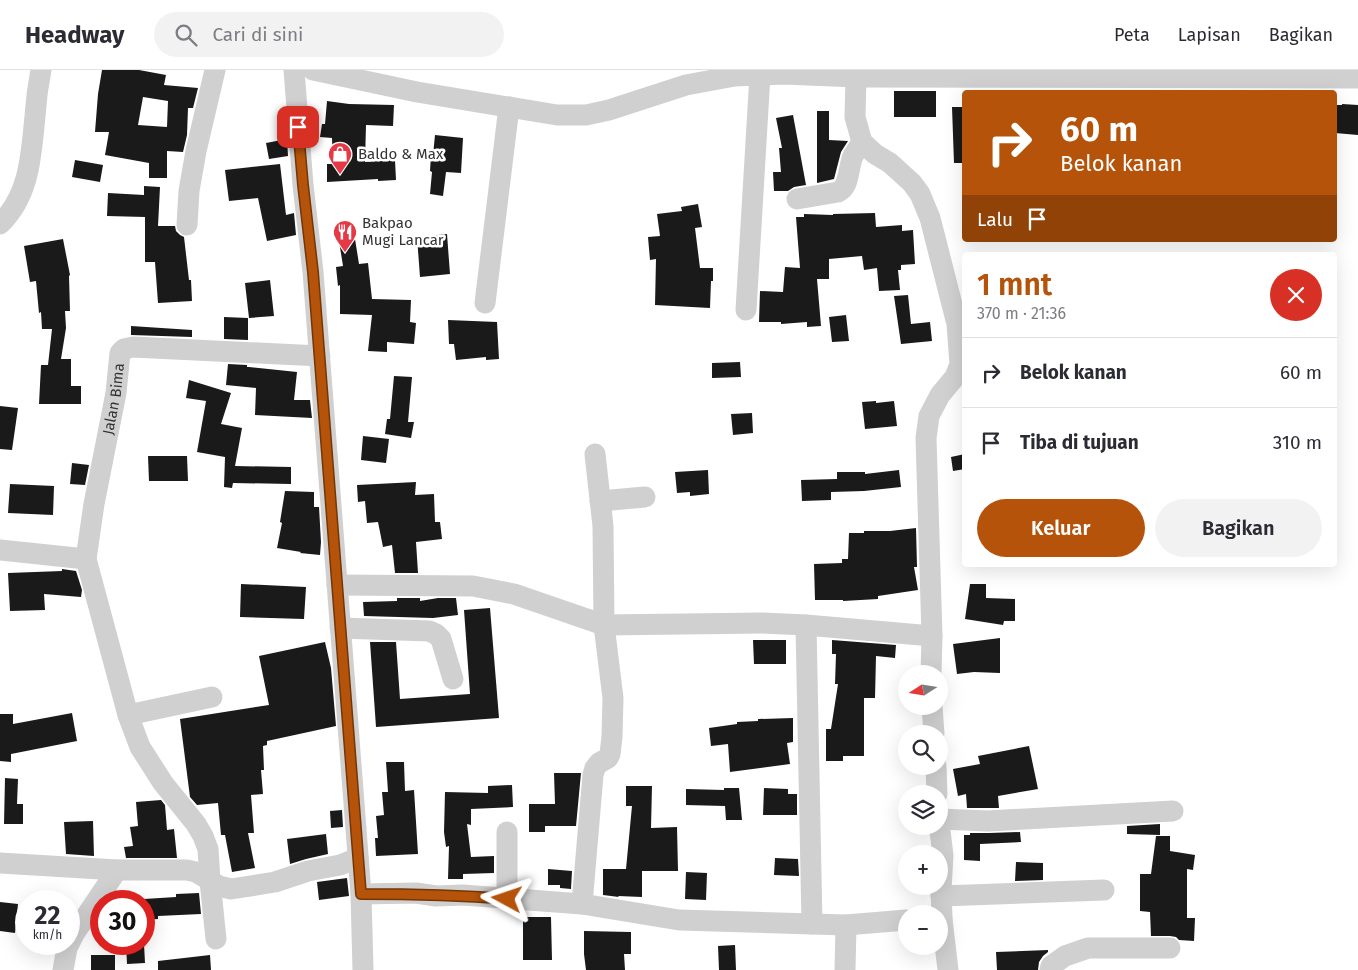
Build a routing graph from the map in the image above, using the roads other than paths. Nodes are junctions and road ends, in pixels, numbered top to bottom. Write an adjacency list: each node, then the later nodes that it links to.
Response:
1 (40, 70): 11 (street)
2 (215, 70): 12 (street)
3 (294, 70): 15 (street)
4 (313, 70): 8 (street)
5 (760, 75): 6 (street); 8 (street); 14 (street)
6 (856, 77): 7 (street); 9 (street)
7 (1358, 78)
8 (509, 107): 13 (street)
9 (862, 142): 10 (street); 16 (street)
10 (798, 199)
11 (0, 224)
12 (187, 225)
13 (485, 303)
14 (746, 310)
15 (320, 356): 21 (street, Jalan Bima); 22 (street)
16 (961, 374): 26 (street)
17 (595, 454): 19 (street)
18 (645, 497): 19 (street)
19 (600, 501): 23 (street)
20 (0, 550): 21 (street)
21 (86, 559): 30 (street)
22 (337, 584): 23 (street); 25 (street)
23 (604, 625): 24 (street); 43 (street)
24 (806, 625): 26 (street); 46 (street)
25 (340, 628): 28 (street); 35 (street)
26 (932, 636): 27 (street)
27 (931, 665)
28 (453, 679)
29 (212, 698): 30 (street)
30 (128, 715): 38 (street)
31 (1173, 811): 32 (street)
32 (948, 819)
33 (507, 832): 42 (street)
34 (940, 835): 41 (street)
35 (358, 858): 38 (street); 40 (street)
36 (0, 863): 37 (street)
37 (117, 870): 38 (street); 51 (street)
38 (210, 881): 48 (street)
39 (1104, 890): 41 (street)
40 (361, 894): 42 (street); 52 (street)
41 (941, 896): 44 (street)
42 (507, 899): 43 (street)
43 (582, 904): 46 (street)
44 (941, 905)
45 (898, 921): 47 (street)
46 (812, 924): 47 (street)
47 (846, 925): 53 (street)
48 (216, 939)
49 (1170, 948): 55 (street)
50 (946, 955): 54 (street)
51 (63, 970)
52 (363, 970)
53 (846, 970)
54 (948, 970)
55 (1050, 970)

